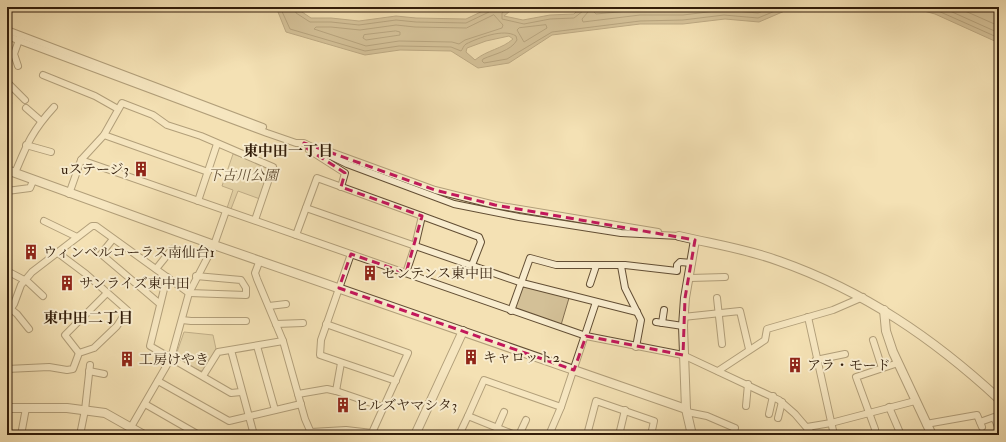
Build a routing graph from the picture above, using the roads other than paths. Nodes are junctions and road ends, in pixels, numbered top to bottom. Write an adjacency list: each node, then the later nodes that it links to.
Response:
1 (7, 30): 13 (street)
2 (7, 36): 3 (street)
3 (19, 40): 4 (street); 13 (street)
4 (18, 66)
5 (43, 76): 10 (street)
6 (7, 82): 7 (street)
7 (25, 100)
8 (54, 107): 11 (street)
9 (26, 108): 11 (street)
10 (118, 109): 12 (street); 14 (street)
11 (41, 121): 15 (street)
12 (104, 135): 17 (street); 19 (street)
13 (304, 143): 22 (street); 32 (street)
14 (217, 144): 19 (street); 29 (street)
15 (26, 145): 16 (street); 20 (street)
16 (51, 152)
17 (81, 160): 24 (street); 25 (street)
18 (7, 170): 20 (street)
19 (208, 172): 25 (street)
20 (15, 173): 21 (street)
21 (33, 181): 23 (street); 24 (street)
22 (341, 187): 26 (street); 28 (street)
23 (7, 191)
24 (69, 194): 36 (street)
25 (198, 201): 27 (street)
26 (306, 208): 31 (street); 37 (street)
27 (226, 211): 29 (street); 36 (street)
28 (422, 216): 37 (street); 43 (street)
29 (255, 220): 31 (street)
30 (44, 221): 33 (street)
31 (296, 235): 40 (street)
32 (679, 236): 35 (street)
33 (77, 237): 34 (street); 39 (street)
34 (113, 239): 46 (street); 63 (street)
35 (695, 240): 42 (street); 60 (street)
36 (214, 245): 41 (street); 49 (street)
37 (415, 246): 43 (street); 48 (street)
38 (172, 249): 46 (street)
39 (58, 253): 53 (street); 57 (street)
40 (351, 254): 48 (street); 56 (street)
41 (260, 260): 56 (street); 65 (street)
42 (692, 263): 45 (street); 52 (street)
43 (472, 265): 54 (street)
44 (596, 266): 45 (street); 54 (street); 55 (street)
45 (621, 266): 70 (street)
46 (156, 270): 50 (street)
47 (7, 271): 53 (street)
48 (406, 273): 69 (street)
49 (196, 276): 58 (street); 58 (street)
50 (167, 277): 58 (street); 63 (street)
51 (725, 277): 52 (street)
52 (690, 278): 75 (street)
53 (24, 280): 59 (street); 66 (street)
54 (522, 283): 62 (street); 69 (street)
55 (590, 284)
56 (339, 288): 78 (street); 80 (street)
57 (108, 293): 89 (street); 89 (street)
58 (189, 293): 73 (street)
59 (43, 296)
60 (863, 297): 68 (street); 72 (street)
61 (717, 298): 71 (street)
62 (596, 302): 70 (street); 81 (street)
63 (160, 304): 92 (street)
64 (286, 304): 65 (street)
65 (269, 306): 77 (street)
66 (8, 310): 79 (street)
67 (664, 310): 75 (street)
68 (884, 310): 95 (street); 109 (street)
69 (511, 311): 81 (street)
70 (637, 312): 86 (street)
71 (720, 313): 75 (street); 84 (street); 87 (street)
72 (808, 317): 87 (street); 93 (street)
73 (182, 320): 74 (street); 92 (street)
74 (246, 321)
75 (683, 322): 91 (street)
76 (303, 323): 77 (street)
77 (276, 324): 83 (street)
78 (326, 324): 94 (street); 103 (street)
79 (29, 329)
80 (463, 331): 98 (street); 145 (street)
81 (586, 336): 86 (street); 98 (street)
82 (873, 340): 96 (street)
83 (283, 341): 85 (street); 107 (street)
84 (722, 344)
85 (258, 346): 88 (street); 121 (street)
86 (636, 347): 91 (street)
87 (748, 349): 99 (street)
88 (231, 350): 101 (street); 106 (street)
89 (78, 354): 97 (street)
90 (845, 354): 93 (street)
91 (683, 355): 99 (street); 123 (street)
92 (171, 358): 101 (street); 102 (street)
93 (816, 360): 131 (street)
94 (341, 363): 103 (street); 105 (street)
95 (898, 363): 96 (street); 110 (street)
96 (882, 368): 125 (street)
97 (7, 369)
98 (574, 370): 115 (street); 123 (street)
99 (718, 371): 104 (street)
100 (104, 374): 120 (street)
101 (203, 376): 106 (street)
102 (158, 381): 112 (street); 128 (street)
103 (396, 381): 118 (street)
104 (748, 384): 108 (street); 114 (street)
105 (336, 390): 107 (street); 118 (street)
106 (242, 392): 128 (street)
107 (298, 394): 113 (street)
108 (773, 396): 111 (street); 126 (street)
109 (999, 399)
110 (915, 401): 119 (street); 132 (street)
111 (782, 402): 129 (street); 134 (street)
112 (145, 404): 133 (street); 143 (street)
113 (301, 404): 121 (street); 138 (street)
114 (746, 406)
115 (561, 407): 127 (street); 149 (street)
116 (7, 408): 117 (street)
117 (26, 408): 120 (street); 140 (street)
118 (383, 408): 139 (street)
119 (889, 408): 125 (street); 157 (street)
120 (85, 410): 133 (street); 141 (street)
121 (275, 410): 128 (street)
122 (624, 410): 150 (street); 151 (street); 152 (street)
123 (686, 410): 153 (street); 154 (street)
124 (504, 412): 136 (street)
125 (869, 413): 131 (street); 137 (street)
126 (769, 414)
127 (468, 416): 136 (street); 146 (street)
128 (248, 417): 144 (street)
129 (778, 418)
130 (526, 420): 148 (street)
131 (831, 423): 134 (street); 156 (street)
132 (926, 424): 135 (street); 158 (street)
133 (131, 427): 142 (street)
134 (807, 427): 155 (street)
135 (998, 427)
136 (497, 428): 147 (street)
137 (875, 428)
138 (311, 433): 139 (street)
139 (371, 434)
140 (21, 435)
141 (80, 435)
142 (144, 435)
143 (199, 435)
144 (254, 435)
145 (415, 435)
146 (458, 435)
147 (515, 435)
148 (519, 435)
149 (549, 435)
150 (587, 435)
151 (619, 435)
152 (651, 435)
153 (692, 435)
154 (733, 435)
155 (813, 435)
156 (834, 435)
157 (901, 435)
158 (932, 435)

